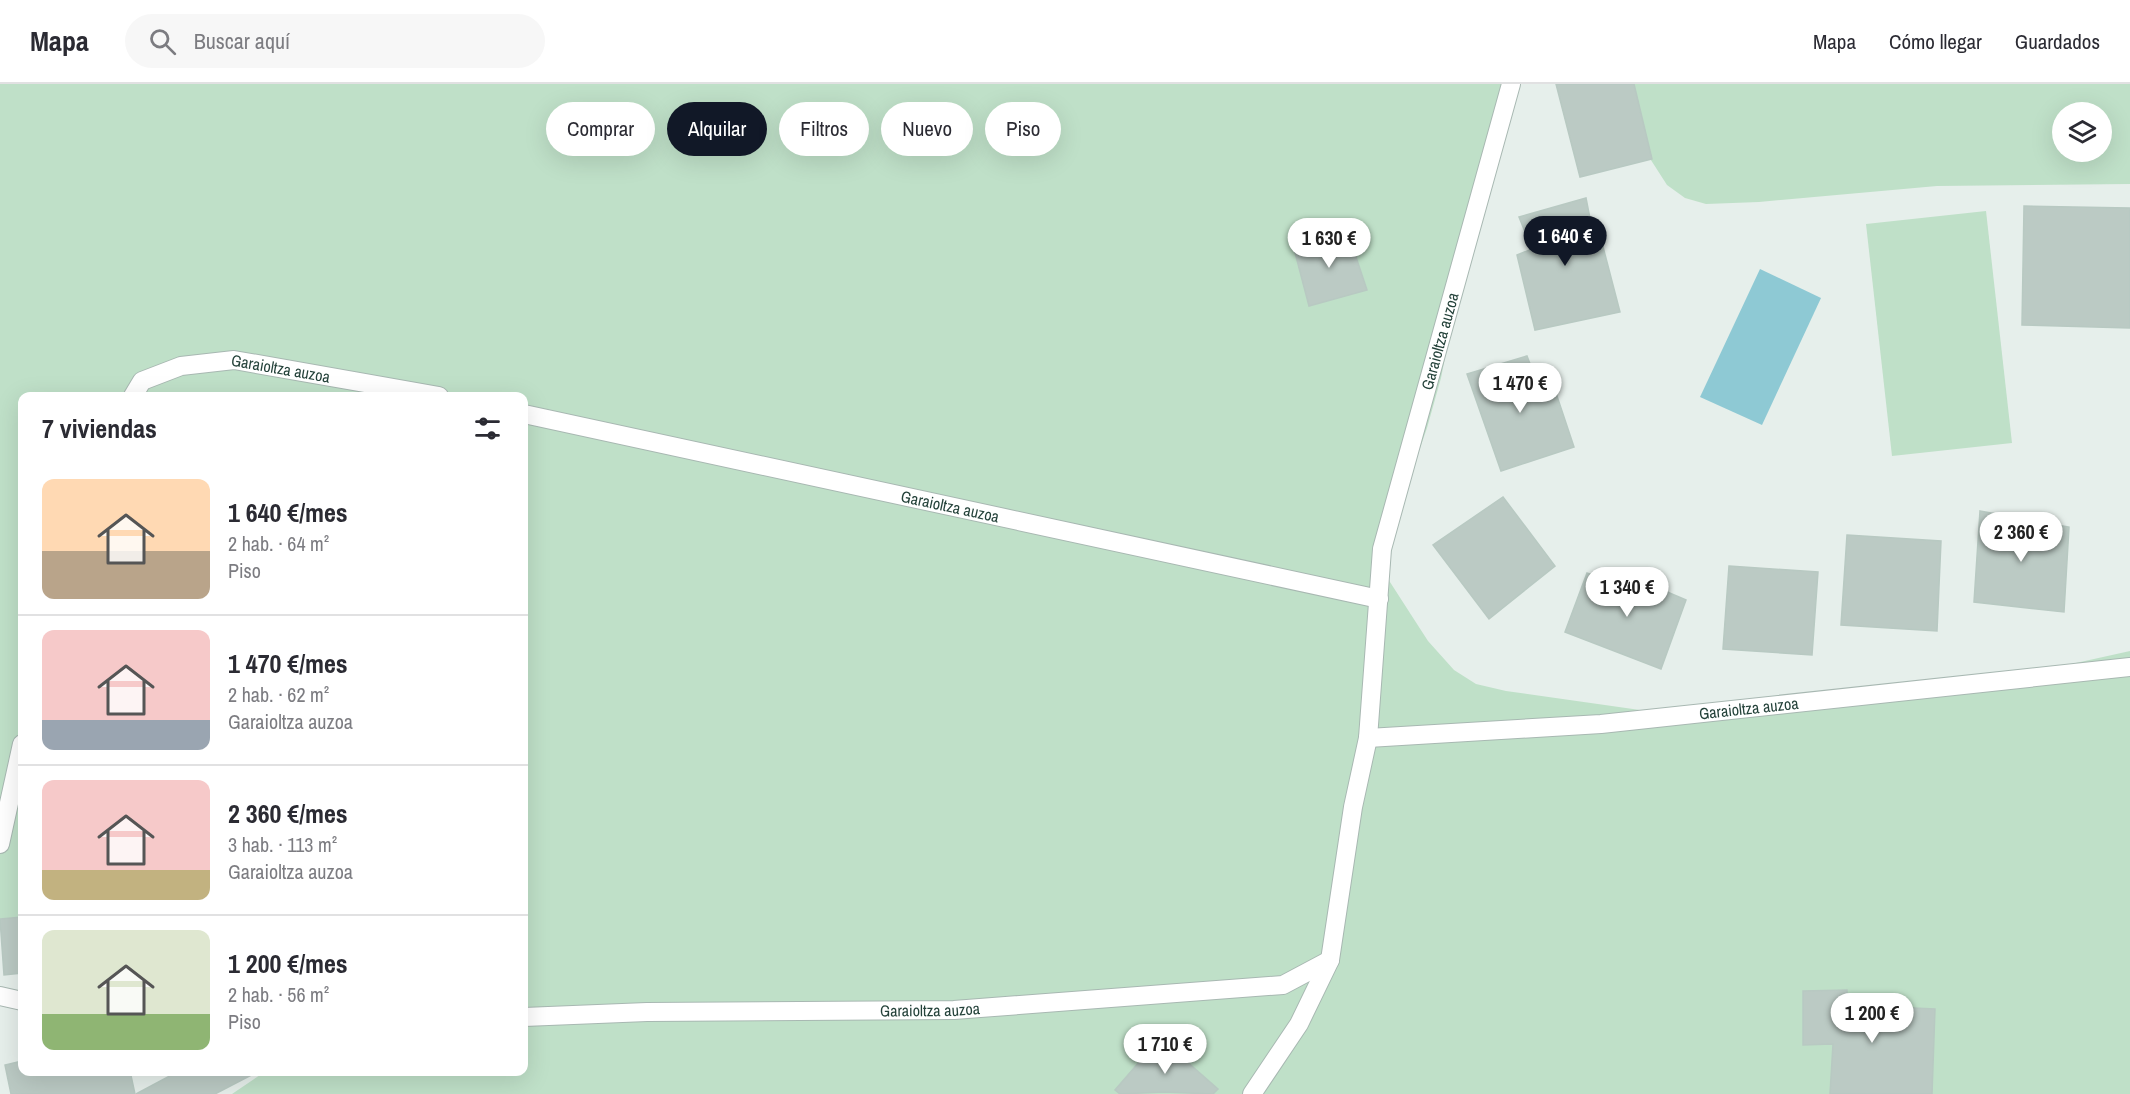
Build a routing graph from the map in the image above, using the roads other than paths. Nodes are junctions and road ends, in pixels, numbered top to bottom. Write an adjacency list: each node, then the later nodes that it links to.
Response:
1 (1511, 84): 5 (street, Garaioltza auzoa)
2 (135, 392): 3 (street, Garaioltza auzoa)
3 (416, 392)
4 (528, 415): 5 (street, Garaioltza auzoa)
5 (1379, 599): 7 (street, Garaioltza auzoa)
6 (2130, 667): 7 (street, Garaioltza auzoa)
7 (1368, 738): 10 (street, Garaioltza auzoa)
8 (18, 762): 9 (street)
9 (0, 844)
10 (1330, 960): 13 (street, Garaioltza auzoa); 14 (street, Garaioltza auzoa)
11 (0, 996): 12 (street)
12 (18, 1000)
13 (528, 1017)
14 (1252, 1094)

